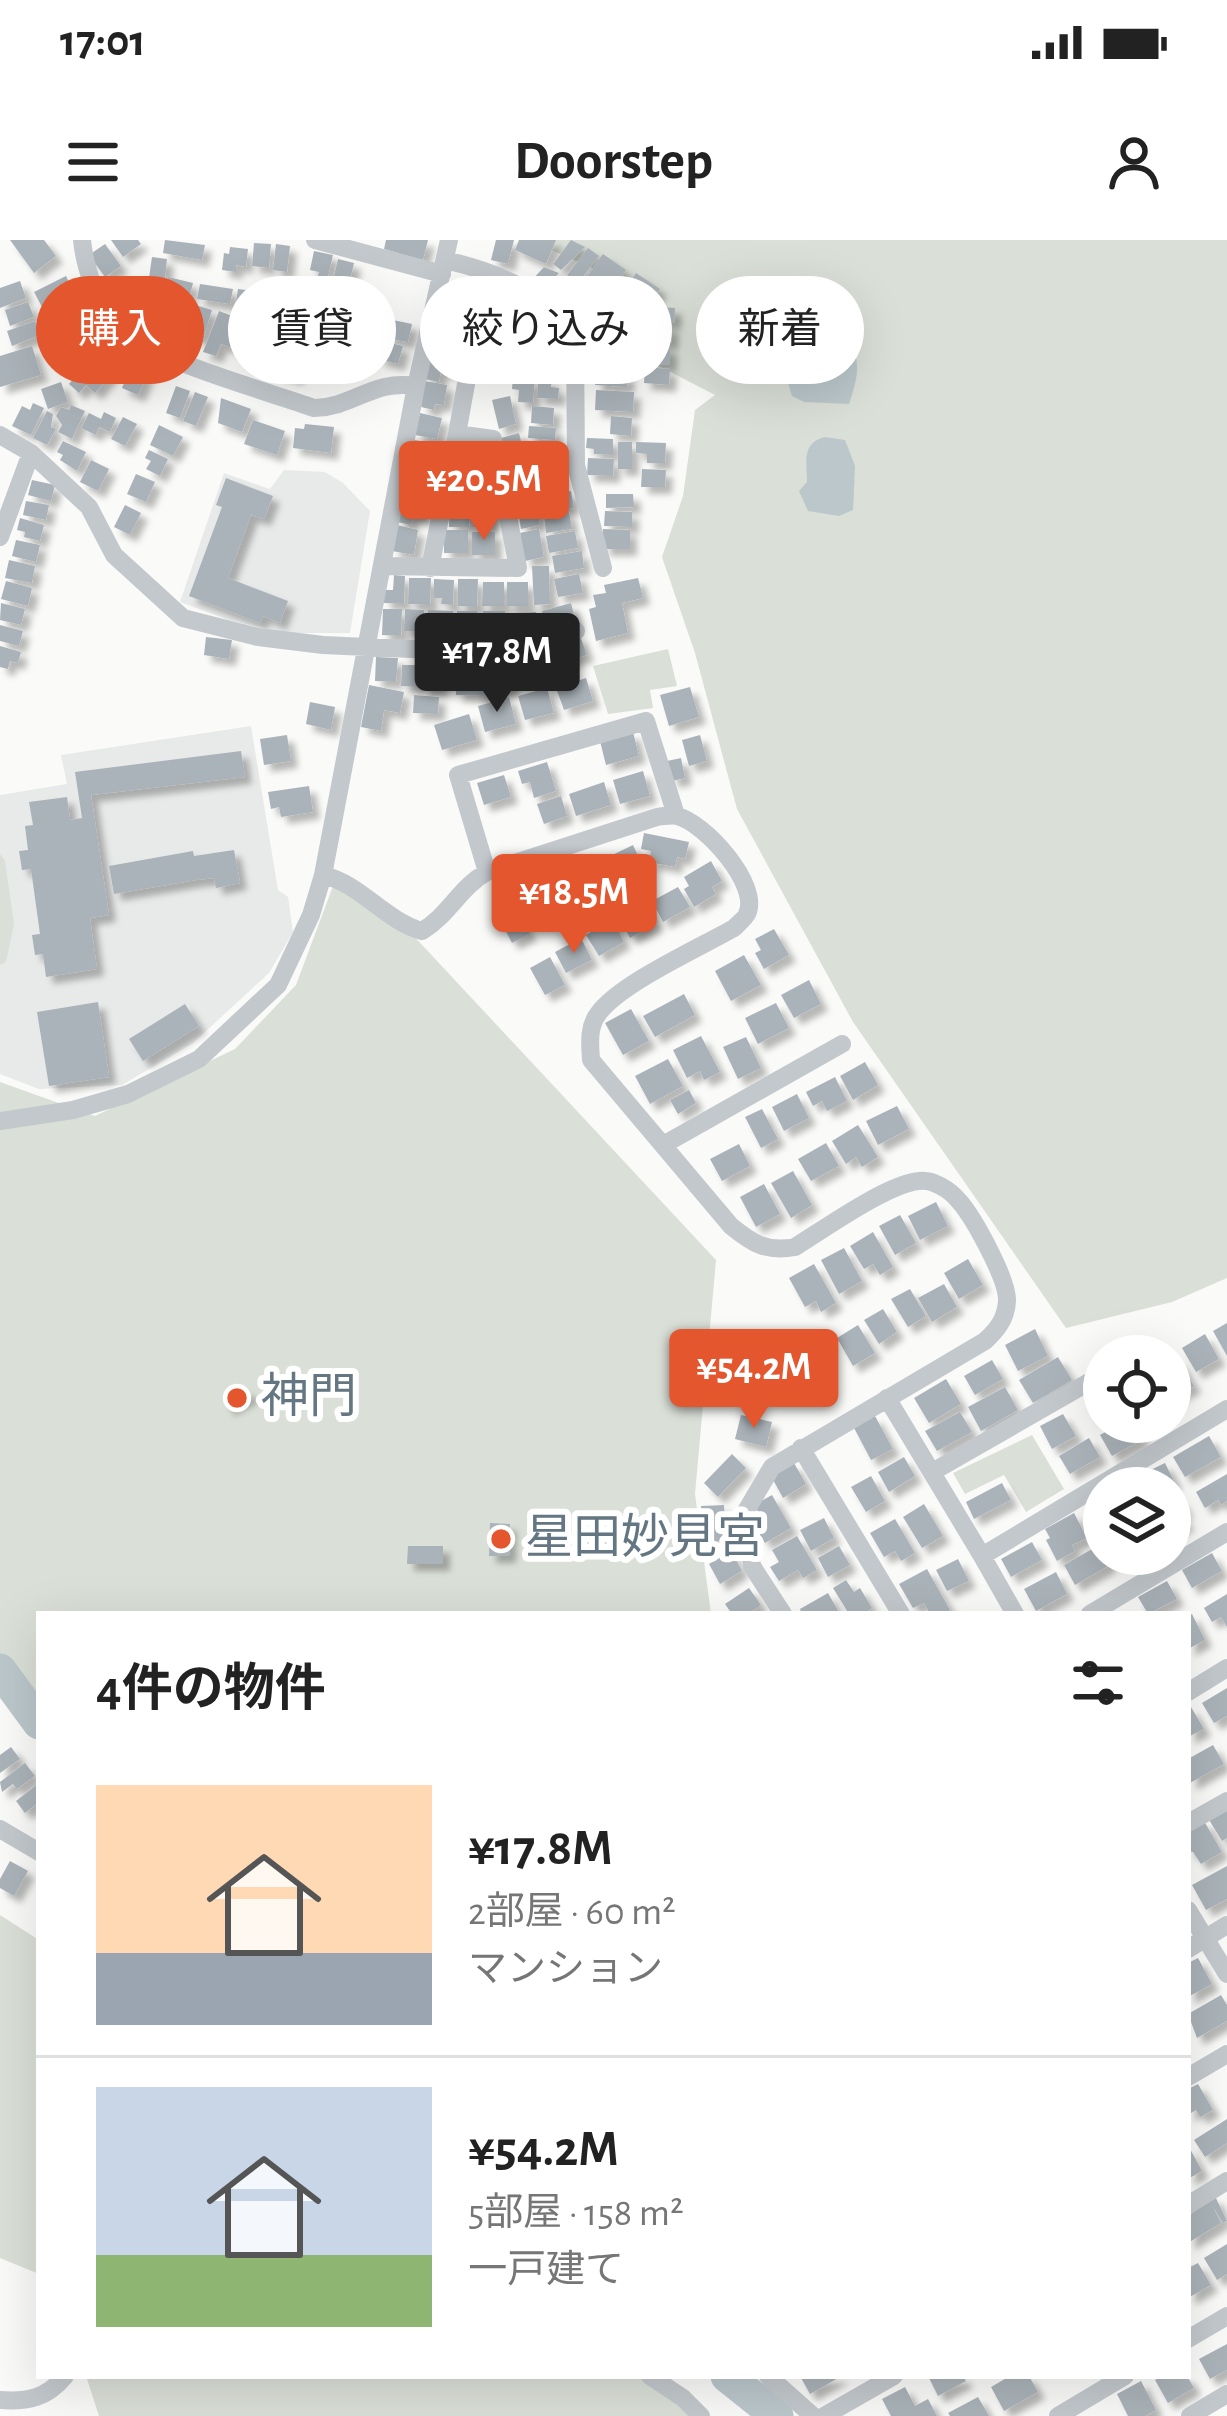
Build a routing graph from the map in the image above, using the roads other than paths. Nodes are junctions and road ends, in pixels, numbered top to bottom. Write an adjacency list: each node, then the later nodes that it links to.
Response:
1 (82, 240): 5 (street)
2 (315, 240): 3 (street)
3 (445, 258): 5 (street); 12 (street)
4 (466, 384): 6 (street)
5 (416, 386): 10 (street)
6 (457, 434): 11 (street); 11 (street)
7 (0, 435): 8 (street)
8 (31, 452): 9 (street); 14 (street)
9 (0, 537)
10 (382, 566): 11 (street); 14 (street)
11 (430, 568)
12 (603, 568)
13 (576, 631): 14 (street)
14 (367, 646): 17 (street)
15 (676, 815): 16 (street); 16 (street); 20 (street)
16 (488, 872): 17 (street)
17 (323, 875): 19 (street)
18 (842, 1044): 20 (street)
19 (0, 1121)
20 (663, 1145): 22 (street)
21 (1083, 1385): 25 (street)
22 (887, 1398): 24 (street); 25 (street)
23 (1227, 1409): 27 (street)
24 (801, 1448): 28 (street); 29 (street)
25 (934, 1471): 27 (street)
26 (1227, 1532): 31 (street)
27 (982, 1556): 30 (street)
28 (781, 1611)
29 (899, 1611)
30 (1014, 1611)
31 (1095, 1611)
32 (1227, 1669): 33 (street)
33 (1191, 1690)
34 (1227, 1801): 35 (street)
35 (1191, 1821)
36 (0, 1829): 37 (street)
37 (36, 1850)
38 (1227, 1925): 39 (street)
39 (1197, 1944): 40 (street)
40 (1227, 1974)
41 (1227, 2054): 42 (street)
42 (1191, 2075)
43 (1227, 2181): 44 (street)
44 (1191, 2203)
45 (1227, 2315): 46 (street)
46 (1191, 2337)
47 (61, 2379): 53 (street)
48 (654, 2379): 54 (street)
49 (771, 2379): 55 (street)
50 (889, 2379): 56 (street)
51 (1120, 2379): 57 (street)
52 (1227, 2394): 58 (street)
53 (0, 2400)
54 (701, 2416)
55 (813, 2416)
56 (824, 2416)
57 (1058, 2416)
58 (1190, 2416)

